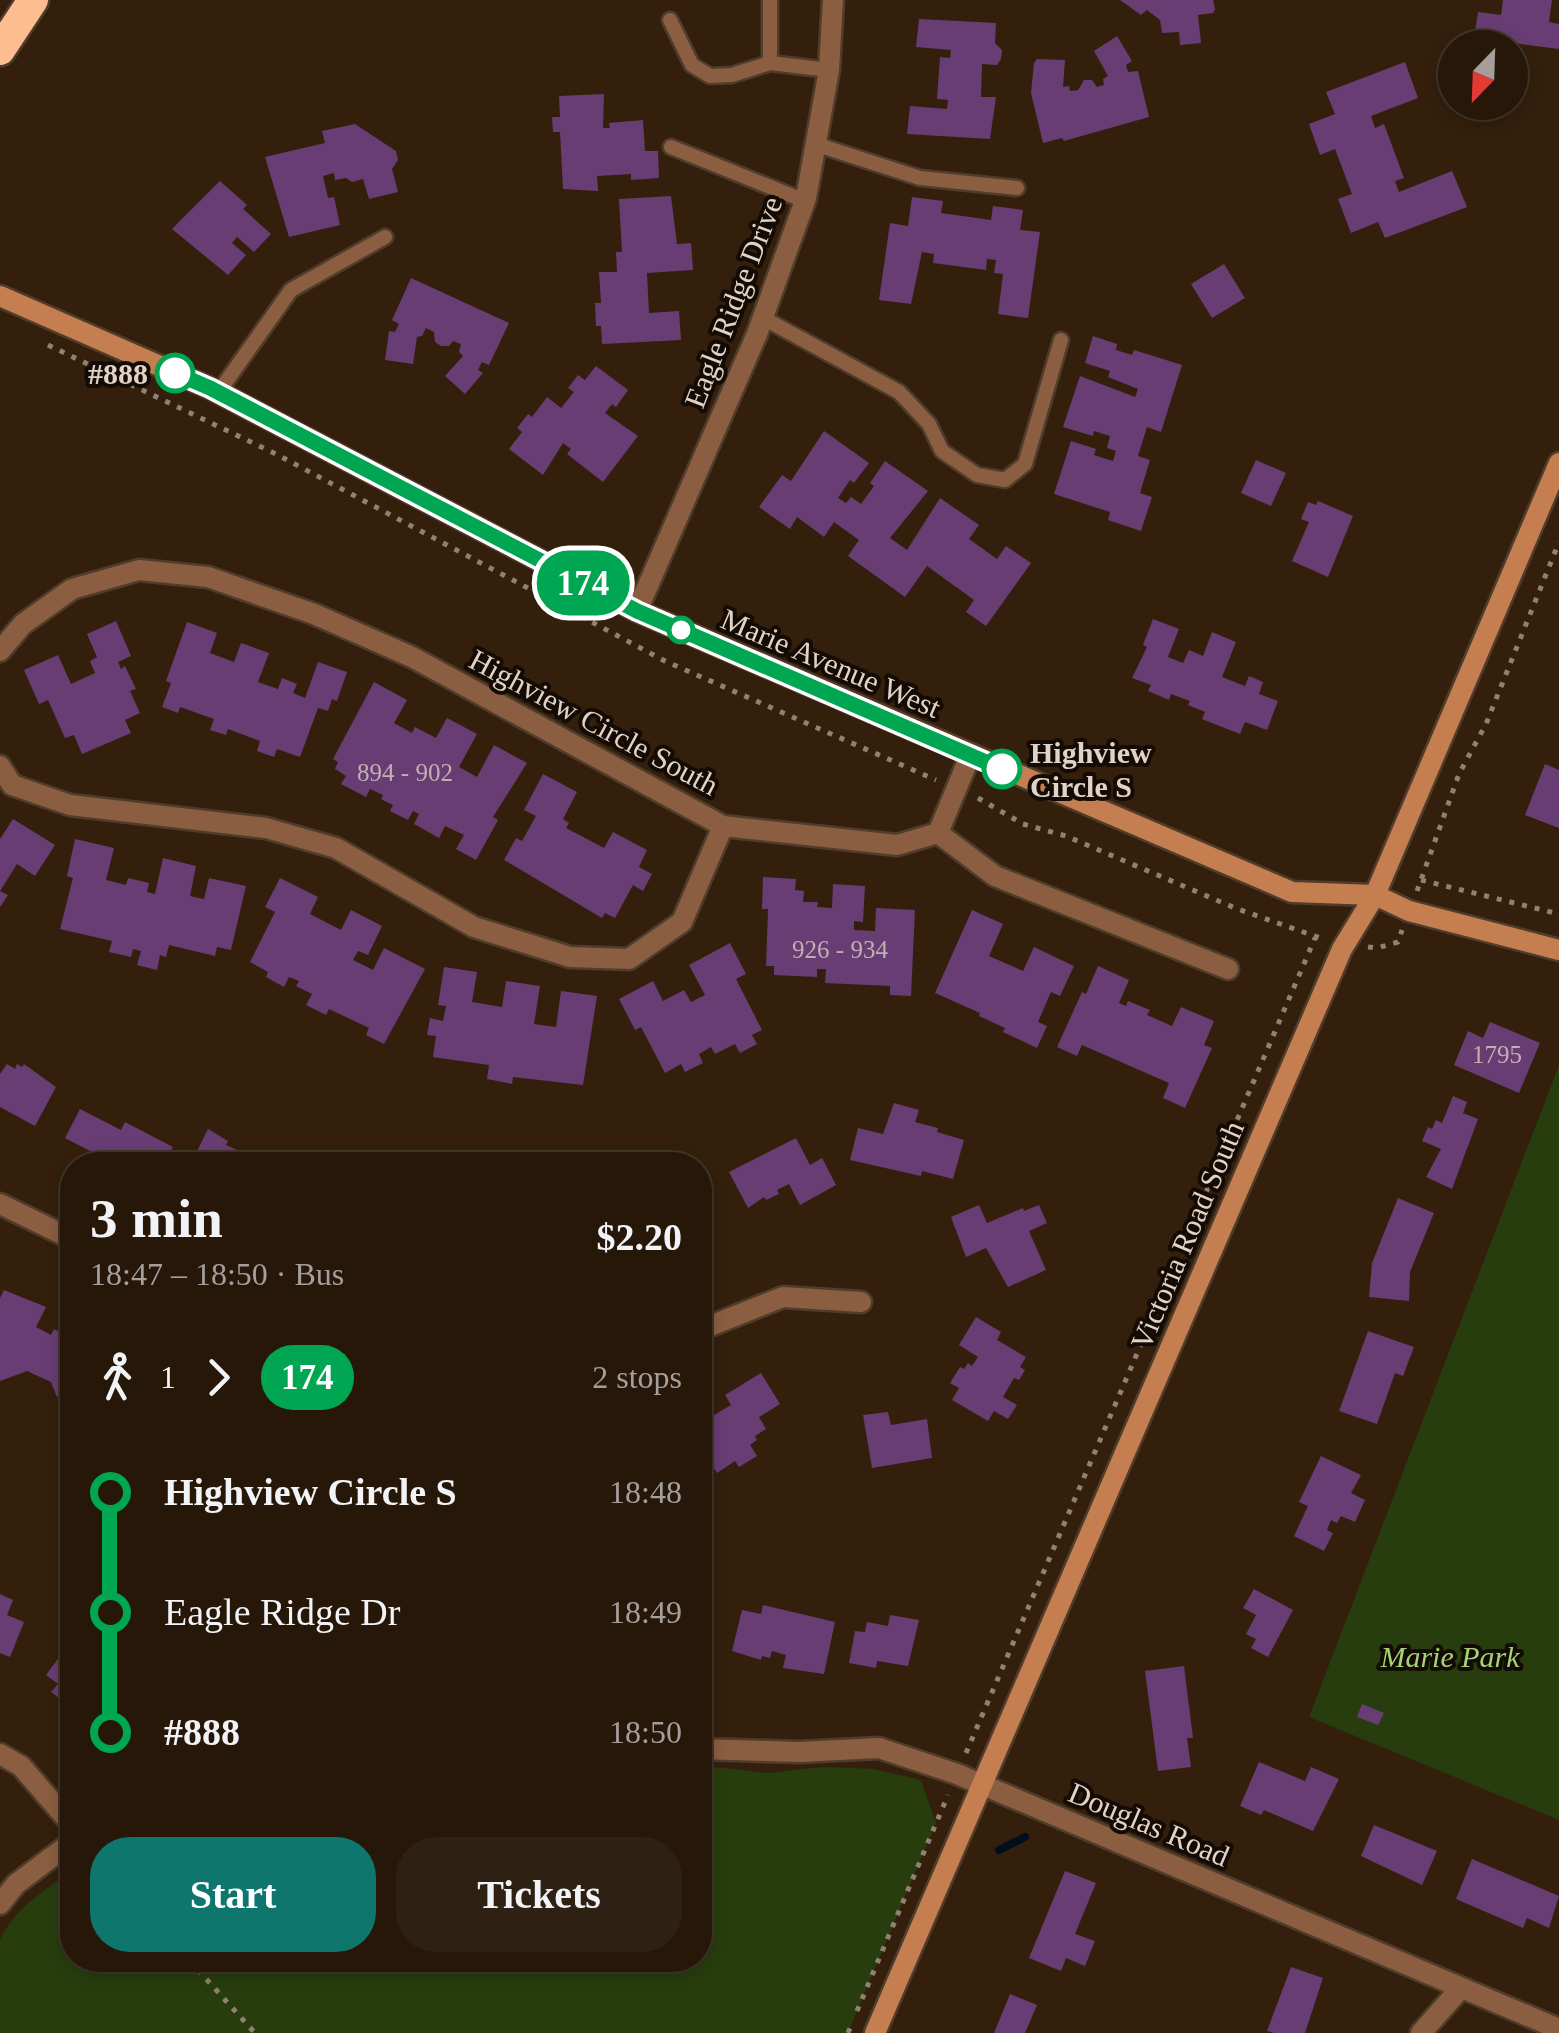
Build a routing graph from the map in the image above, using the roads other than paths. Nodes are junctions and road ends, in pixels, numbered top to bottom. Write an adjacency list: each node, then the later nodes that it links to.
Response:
1 (32, 0): 5 (highway)
2 (770, 0): 6 (lane)
3 (832, 0): 7 (street, Eagle Ridge Drive)
4 (670, 20): 6 (lane)
5 (0, 50)
6 (770, 62): 7 (lane)
7 (829, 70): 8 (street, Eagle Ridge Drive)
8 (816, 144): 10 (lane); 11 (street, Eagle Ridge Drive)
9 (671, 147): 11 (lane)
10 (1017, 188)
11 (805, 201): 14 (street, Eagle Ridge Drive)
12 (385, 236): 16 (lane)
13 (0, 296): 16 (street, Marie Avenue West)
14 (763, 318): 15 (lane); 18 (street, Eagle Ridge Drive)
15 (1062, 340)
16 (218, 392): 18 (street, Marie Avenue West)
17 (1559, 463): 24 (street, Victoria Road South)
18 (637, 611): 20 (street, Marie Avenue West)
19 (0, 651): 22 (street, Highview Circle South)
20 (970, 756): 23 (street); 24 (street, Marie Avenue West)
21 (0, 766): 22 (street)
22 (723, 826): 23 (street, Highview Circle South)
23 (938, 832): 26 (street)
24 (1375, 895): 25 (street, Marie Avenue West); 33 (street, Victoria Road South)
25 (1559, 950)
26 (1228, 969)
27 (0, 1204): 28 (street)
28 (60, 1234)
29 (862, 1302): 30 (street)
30 (712, 1325)
31 (712, 1749): 33 (street, Douglas Road)
32 (0, 1754): 34 (street)
33 (982, 1785): 37 (street, Douglas Road); 39 (street, Victoria Road South)
34 (60, 1812)
35 (60, 1851): 36 (street)
36 (0, 1904)
37 (1460, 1989): 38 (street, Douglas Road); 40 (street)
38 (1559, 2029)
39 (876, 2033)
40 (1421, 2033)

